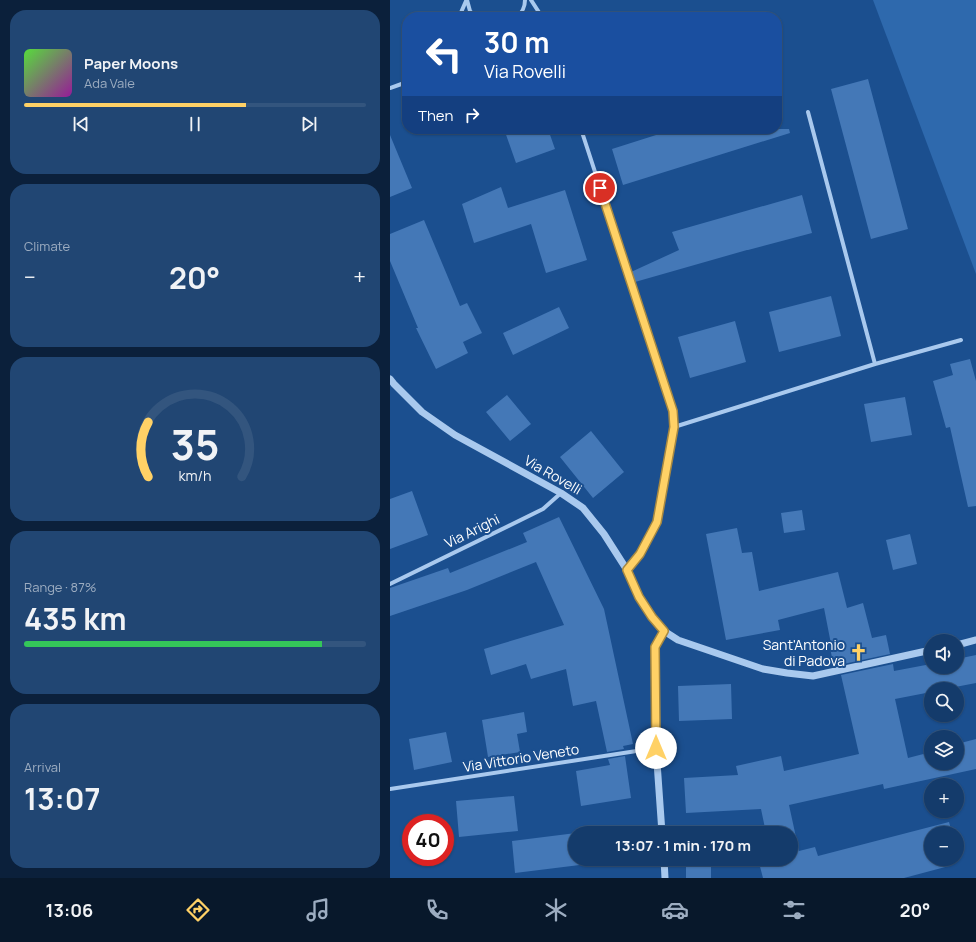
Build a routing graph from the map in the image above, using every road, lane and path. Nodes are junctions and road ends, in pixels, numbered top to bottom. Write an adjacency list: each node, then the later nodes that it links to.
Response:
1 (466, 0): 4 (street); 5 (street)
2 (525, 0): 6 (street)
3 (531, 0): 7 (street)
4 (461, 12)
5 (471, 12)
6 (521, 12)
7 (539, 12)
8 (402, 84): 9 (street)
9 (390, 88)
10 (808, 112): 13 (street)
11 (583, 134): 15 (street)
12 (961, 340): 13 (street)
13 (875, 364): 15 (street)
14 (390, 379): 16 (street, Via Rovelli)
15 (674, 427): 17 (street)
16 (561, 493): 17 (street, Via Rovelli); 18 (street, Via Arighi)
17 (627, 570): 19 (street, Via Rovelli)
18 (390, 584)
19 (664, 631): 22 (street, Via Rovelli); 23 (street)
20 (976, 640): 21 (street)
21 (964, 643)
22 (924, 652)
23 (656, 748): 24 (street, Via Vittorio Veneto); 25 (street)
24 (390, 789)
25 (662, 826)
26 (664, 866): 27 (street)
27 (665, 878)

